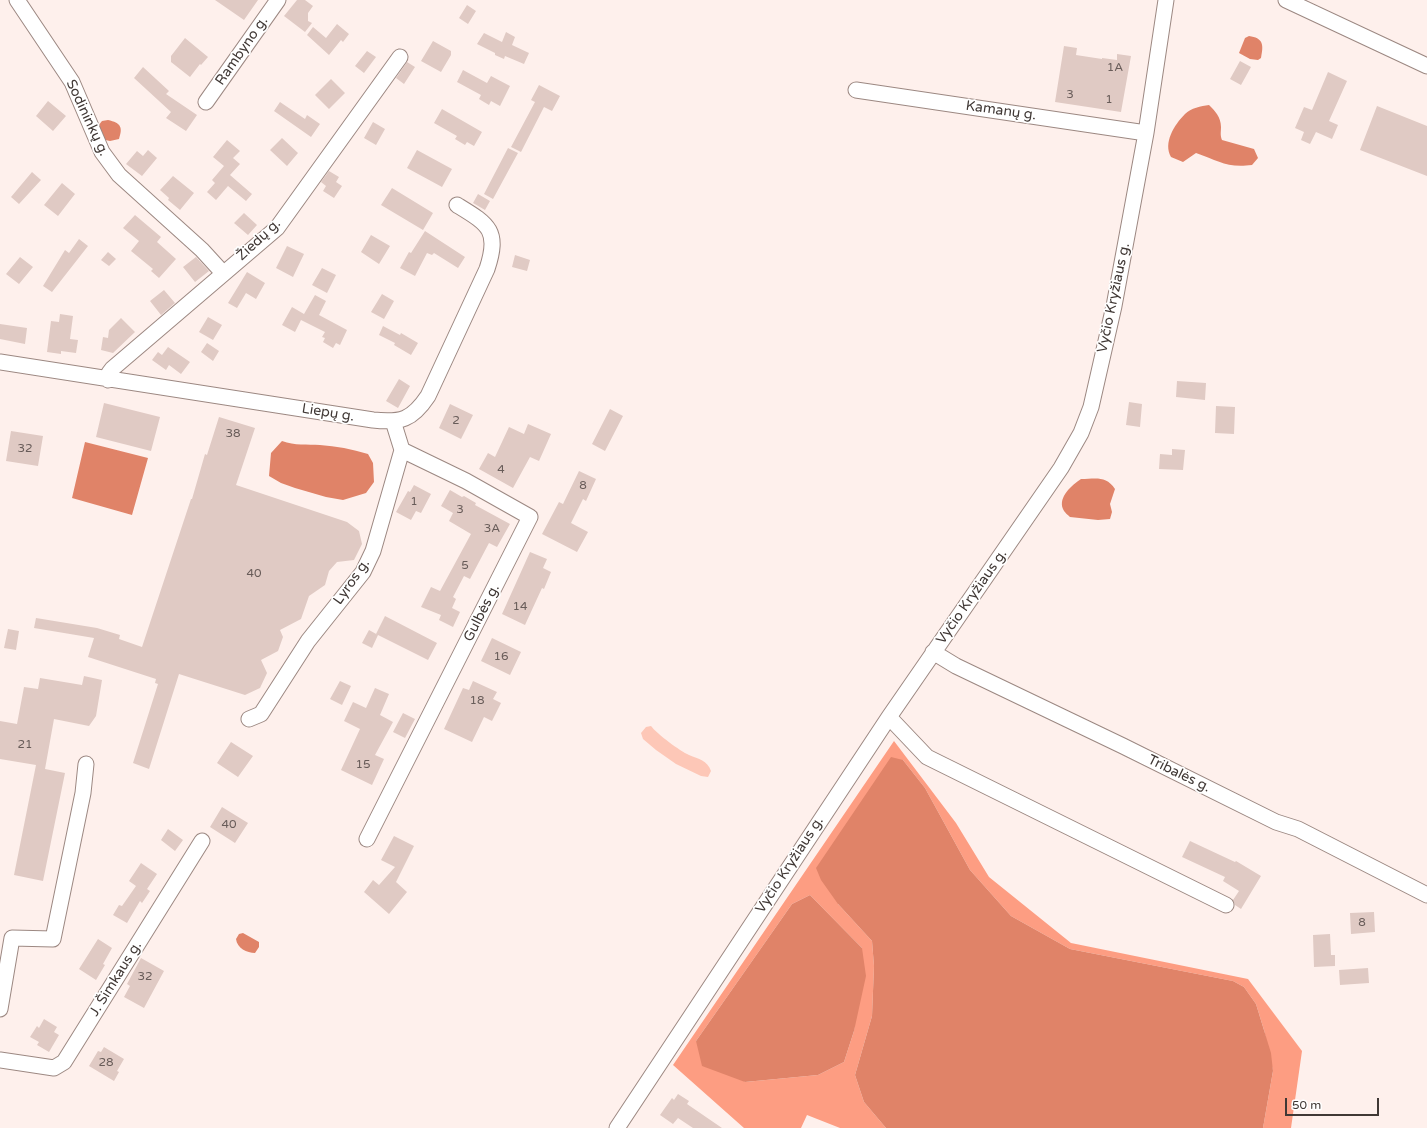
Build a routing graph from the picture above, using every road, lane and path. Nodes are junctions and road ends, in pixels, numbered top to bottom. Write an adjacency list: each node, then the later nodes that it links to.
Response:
1 (18, 0): 11 (street, Sodininkų g.)
2 (278, 0): 8 (street, Rambyno g.)
3 (1166, 0): 9 (street, Vyčio Kryžiaus g.)
4 (1286, 0): 6 (street)
5 (400, 57): 11 (street, Žiedų g.)
6 (1427, 66)
7 (856, 90): 9 (street, Kamanų g.)
8 (206, 102)
9 (1146, 133): 16 (street, Vyčio Kryžiaus g.)
10 (457, 205): 14 (street, Liepų g.)
11 (222, 273): 13 (street, Žiedų g.)
12 (0, 362): 13 (street, Liepų g.)
13 (108, 380): 14 (street, Liepų g.)
14 (393, 421): 15 (street)
15 (402, 450): 18 (street, Lyros g.); 20 (street, Gulbės g.)
16 (933, 652): 17 (street, Vyčio Kryžiaus g.); 22 (street, Tribalės g.)
17 (888, 717): 23 (street); 26 (street, Vyčio Kryžiaus g.)
18 (249, 719)
19 (86, 764): 24 (street)
20 (367, 839)
21 (202, 841): 25 (street, J. Šimkaus g.)
22 (1427, 895)
23 (1226, 906)
24 (0, 1009)
25 (0, 1060)
26 (617, 1128)

